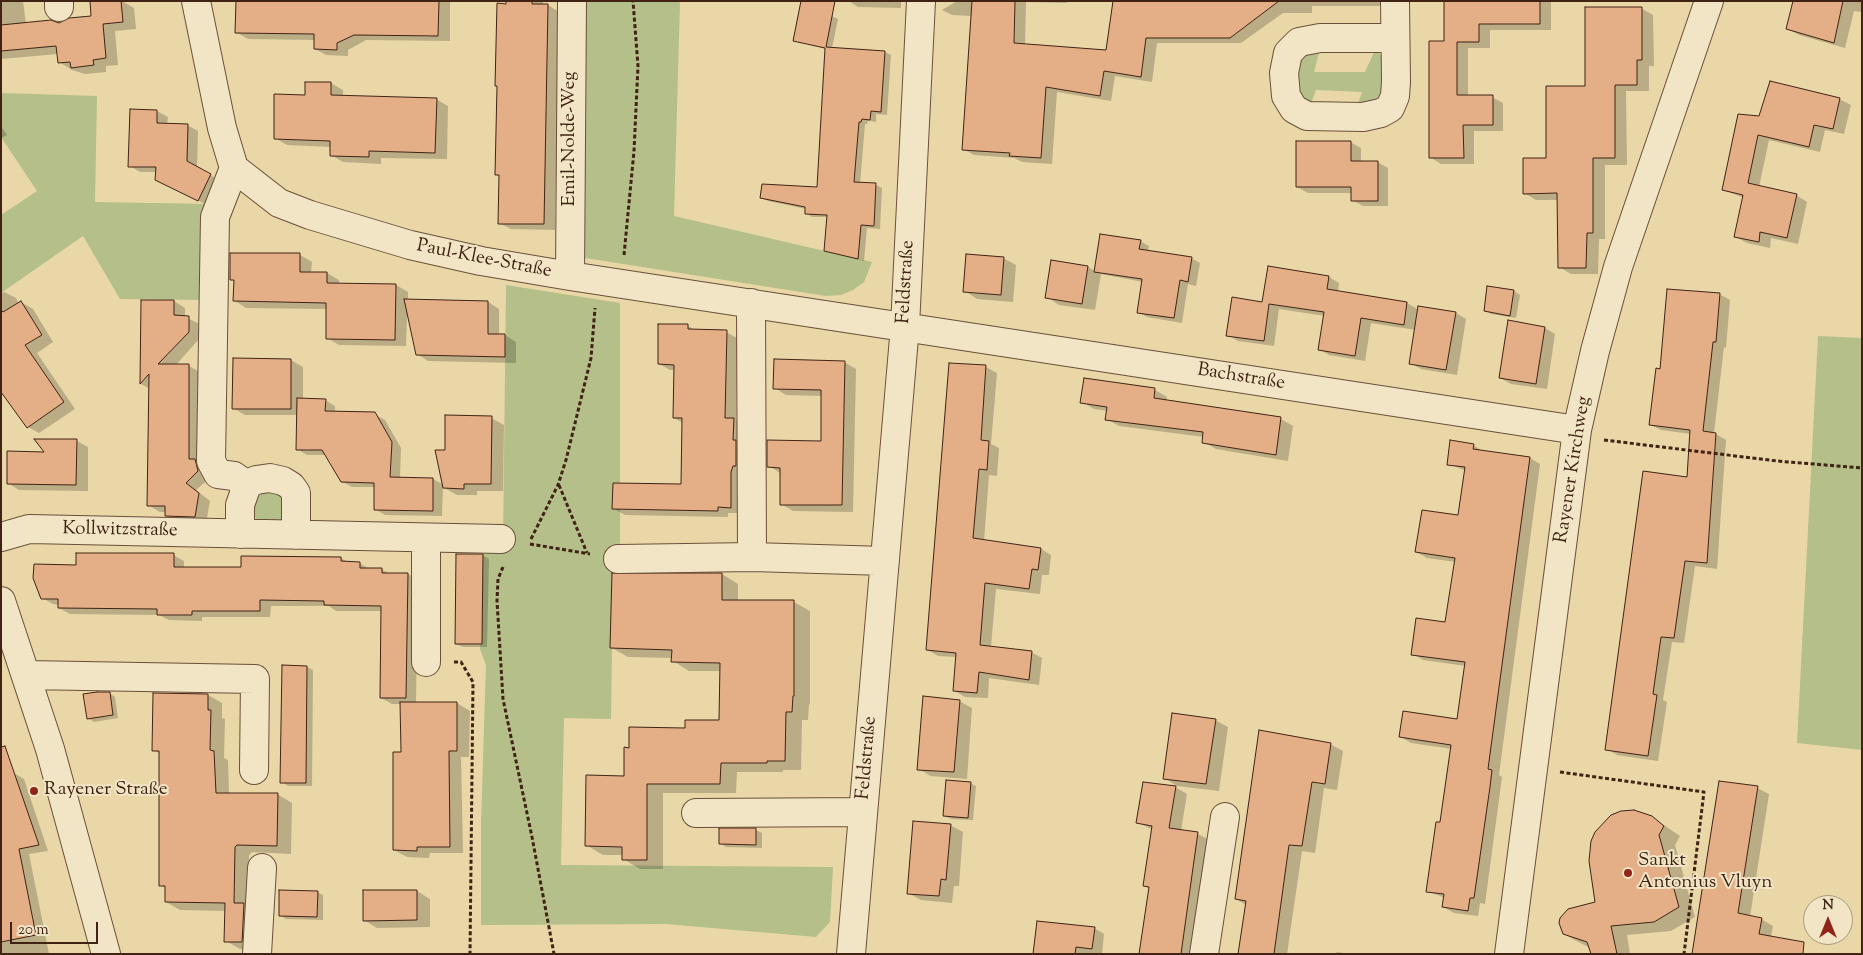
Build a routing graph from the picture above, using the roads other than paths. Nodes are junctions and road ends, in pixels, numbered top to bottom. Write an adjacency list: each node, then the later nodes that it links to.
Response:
1 (196, 1): 7 (street)
2 (572, 1): 8 (street, Emil-Nolde-Weg)
3 (921, 1): 10 (street, Feldstraße)
4 (1395, 1): 6 (street)
5 (1709, 1): 11 (street, Rayener Kirchweg)
6 (1395, 38)
7 (234, 168): 8 (street, Paul-Klee-Straße); 12 (street)
8 (570, 276): 9 (street, Paul-Klee-Straße)
9 (751, 303): 10 (street, Paul-Klee-Straße); 18 (street)
10 (905, 326): 11 (street, Bachstraße); 20 (street, Feldstraße)
11 (1577, 434): 33 (street, Rayener Kirchweg)
12 (247, 485): 13 (street); 14 (street)
13 (240, 534): 14 (street, Kollwitzstraße); 15 (street, Kollwitzstraße)
14 (296, 535): 16 (street, Kollwitzstraße)
15 (1, 537)
16 (426, 538): 17 (street, Kollwitzstraße); 22 (street)
17 (509, 549)
18 (752, 557): 19 (street); 20 (street)
19 (618, 559)
20 (885, 561): 25 (street, Feldstraße)
21 (1, 601): 23 (street)
22 (426, 662)
23 (27, 675): 24 (street); 29 (street)
24 (254, 770)
25 (863, 812): 26 (street); 31 (street, Feldstraße)
26 (696, 813)
27 (1224, 817): 32 (street)
28 (262, 868): 30 (street)
29 (106, 954)
30 (257, 954)
31 (851, 954)
32 (1204, 954)
33 (1509, 954)

